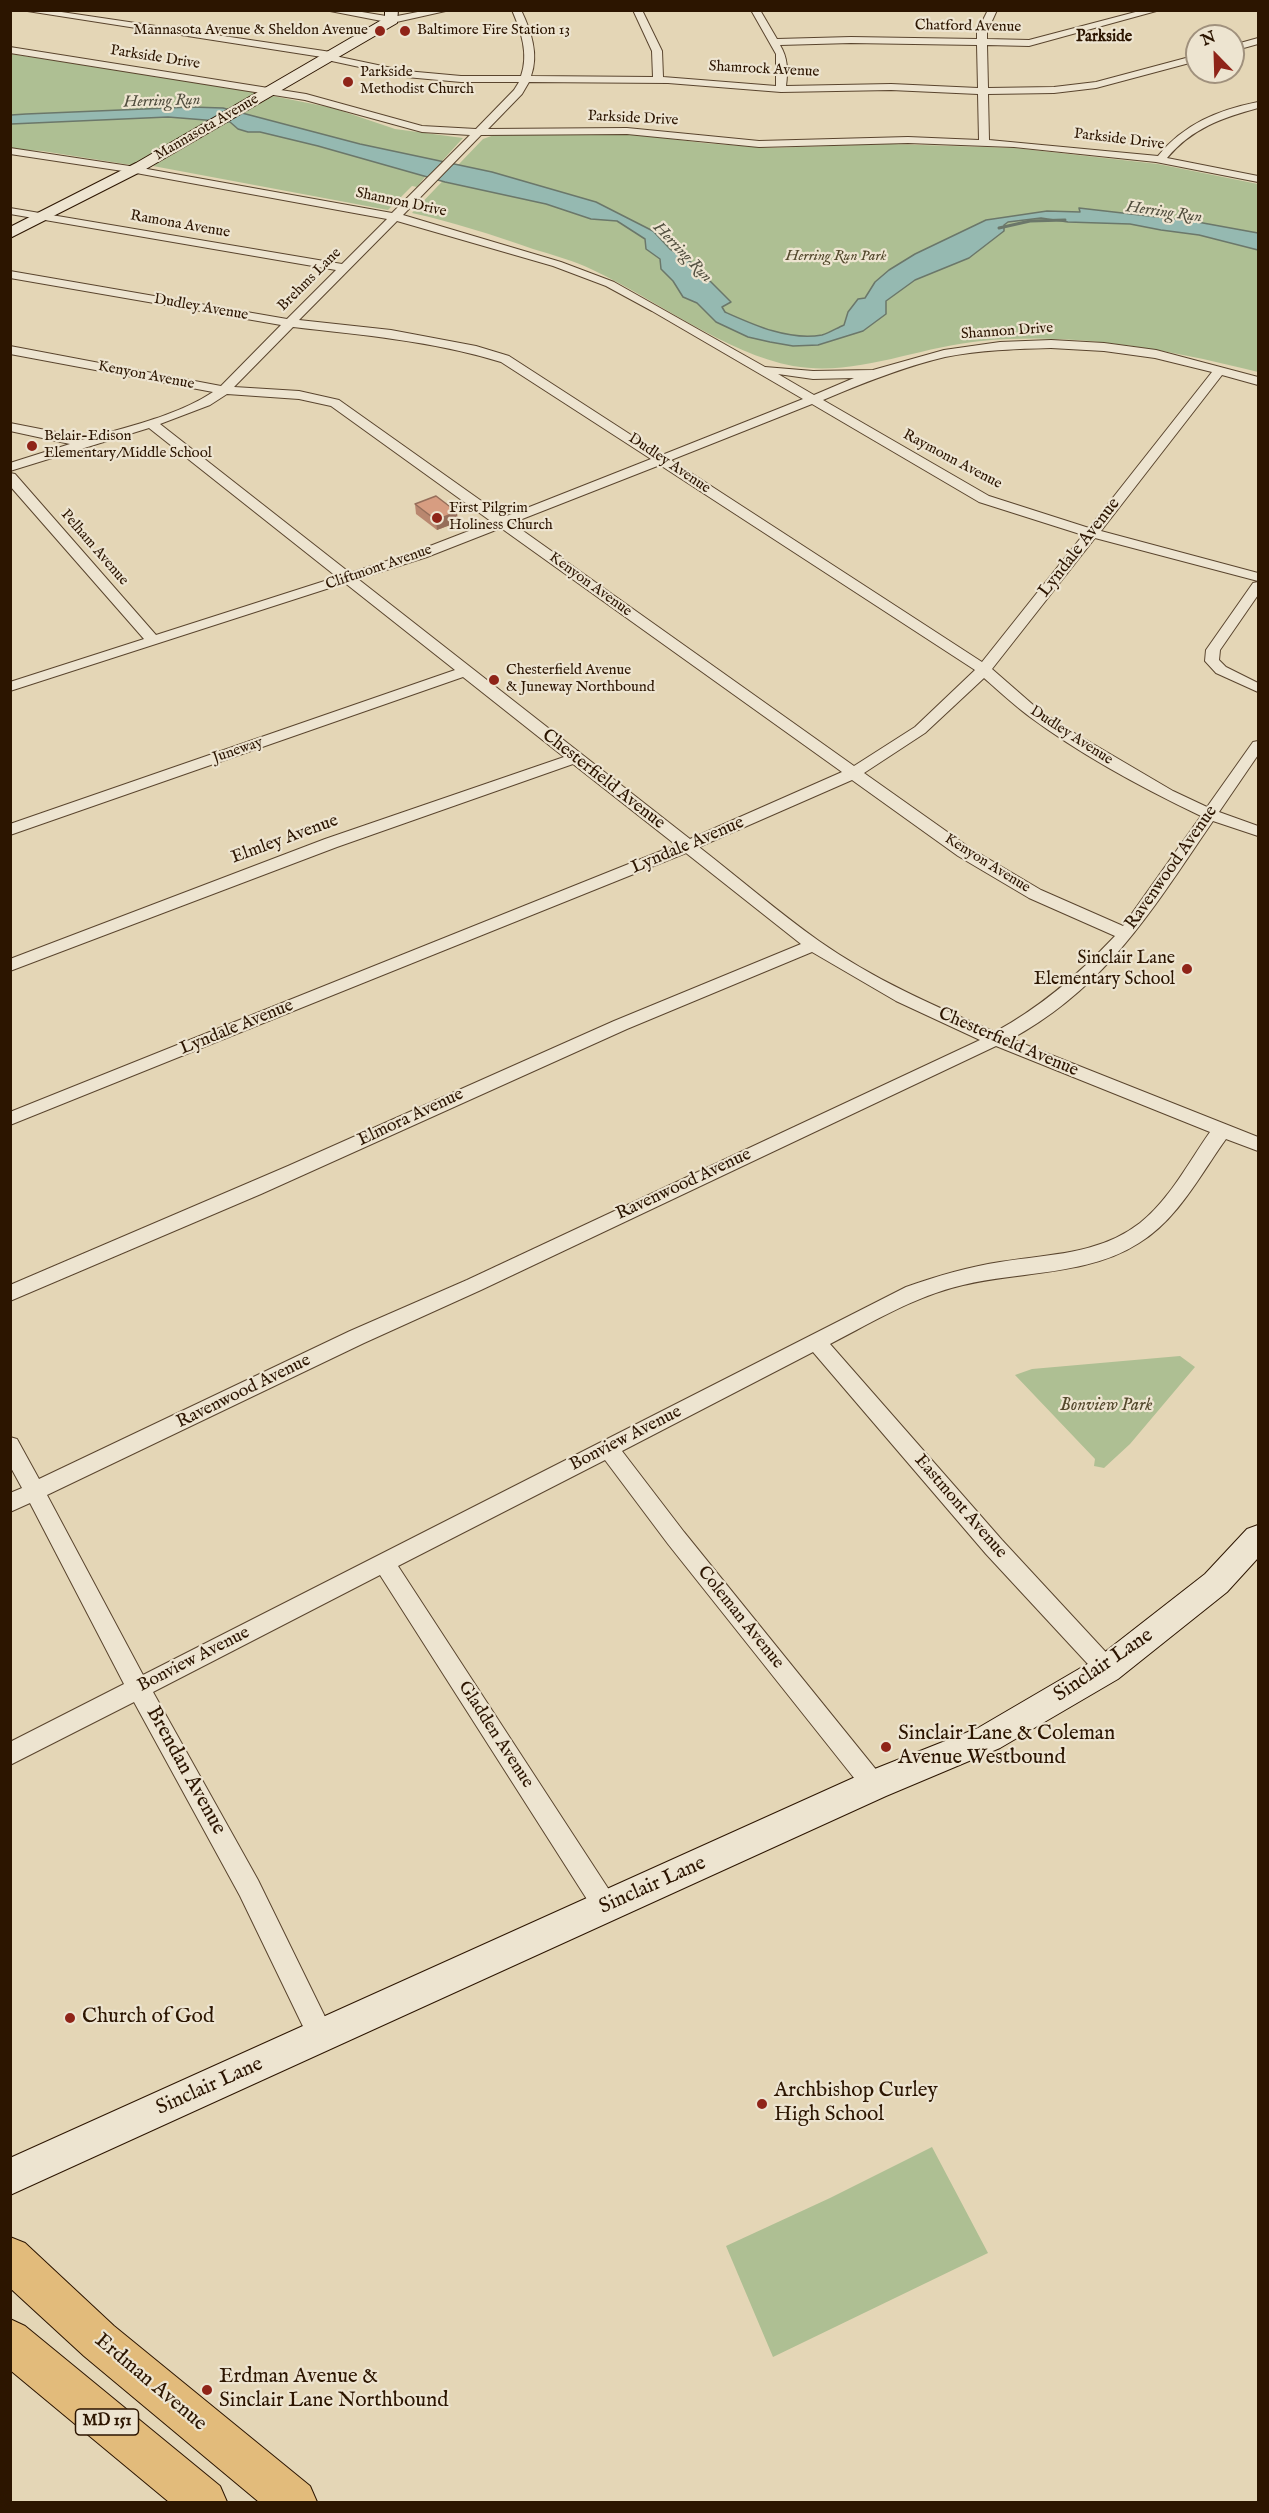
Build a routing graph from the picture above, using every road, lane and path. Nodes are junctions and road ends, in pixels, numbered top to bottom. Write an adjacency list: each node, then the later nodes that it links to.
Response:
1 (25, 10): 13 (street, Shamrock Avenue)
2 (329, 10): 9 (street)
3 (446, 10): 9 (street)
4 (516, 10): 15 (street, Brehms Lane)
5 (638, 10): 16 (street)
6 (755, 10): 10 (street)
7 (993, 10): 11 (street)
8 (1156, 10): 11 (street, Chatford Avenue)
9 (392, 15): 13 (street, Mannasota Avenue)
10 (775, 42): 11 (street, Chatford Avenue); 17 (street)
11 (982, 44): 19 (street)
12 (10, 50): 18 (street, Parkside Drive)
13 (329, 56): 15 (street, Shamrock Avenue); 18 (street, Mannasota Avenue)
14 (1185, 61): 19 (street, Shamrock Avenue)
15 (525, 80): 16 (street, Shamrock Avenue); 21 (street, Brehms Lane)
16 (658, 80): 17 (street, Shamrock Avenue)
17 (781, 89): 19 (street, Shamrock Avenue)
18 (270, 91): 21 (street, Parkside Drive); 25 (street, Mannasota Avenue)
19 (983, 91): 22 (street)
20 (1258, 105): 24 (street)
21 (480, 132): 22 (street, Parkside Drive); 29 (street, Brehms Lane)
22 (984, 142): 24 (street, Parkside Drive)
23 (10, 152): 25 (street, Shannon Drive)
24 (1160, 160): 26 (street, Parkside Drive)
25 (136, 170): 28 (street, Mannasota Avenue); 29 (street, Shannon Drive)
26 (1258, 179)
27 (10, 211): 28 (street, Ramona Avenue)
28 (42, 217): 30 (street, Mannasota Avenue); 31 (street, Ramona Avenue)
29 (395, 217): 31 (street, Brehms Lane); 35 (street, Shannon Drive)
30 (10, 233)
31 (345, 268): 33 (street, Brehms Lane)
32 (10, 274): 33 (street, Dudley Avenue)
33 (290, 323): 39 (street, Brehms Lane); 44 (street, Dudley Avenue)
34 (10, 350): 39 (street, Kenyon Avenue)
35 (758, 367): 37 (street, Shannon Drive); 40 (street, Shannon Drive)
36 (1220, 370): 37 (street, Shannon Drive); 38 (street, Shannon Drive); 48 (street, Lyndale Avenue)
37 (874, 374): 40 (street, Cliftmont Avenue)
38 (1258, 381)
39 (224, 390): 41 (street, Brehms Lane); 47 (street, Kenyon Avenue)
40 (812, 400): 44 (street, Cliftmont Avenue); 48 (street, Raymonn Avenue)
41 (151, 423): 43 (street, Brehms Lane); 49 (street, Chesterfield Avenue)
42 (10, 427): 43 (street)
43 (82, 446): 45 (street, Brehms Lane)
44 (662, 459): 47 (street, Cliftmont Avenue); 53 (street, Dudley Avenue)
45 (10, 467)
46 (10, 477): 52 (street, Pelham Avenue)
47 (503, 523): 49 (street, Cliftmont Avenue); 59 (street, Kenyon Avenue)
48 (1092, 532): 50 (street, Raymonn Avenue); 53 (street, Lyndale Avenue)
49 (349, 578): 52 (street, Cliftmont Avenue); 54 (street, Chesterfield Avenue)
50 (1258, 578)
51 (1258, 586): 56 (street)
52 (153, 641): 55 (street, Cliftmont Avenue)
53 (984, 670): 59 (street, Lyndale Avenue); 60 (street, Dudley Avenue)
54 (465, 671): 58 (street, Chesterfield Avenue); 61 (street, Juneway)
55 (10, 687)
56 (1258, 688)
57 (1258, 745): 60 (street, Ravenwood Avenue)
58 (576, 759): 63 (street, Chesterfield Avenue); 66 (street, Elmley Avenue)
59 (854, 773): 63 (street, Lyndale Avenue); 64 (street, Kenyon Avenue)
60 (1210, 814): 62 (street, Dudley Avenue); 64 (street, Ravenwood Avenue)
61 (10, 830)
62 (1258, 831)
63 (688, 847): 65 (street, Chesterfield Avenue); 68 (street, Lyndale Avenue)
64 (1126, 934): 67 (street, Ravenwood Avenue)
65 (813, 945): 67 (street, Chesterfield Avenue); 71 (street, Elmora Avenue)
66 (10, 965)
67 (996, 1040): 69 (street, Chesterfield Avenue); 75 (street, Ravenwood Avenue)
68 (10, 1119)
69 (1222, 1130): 70 (street, Chesterfield Avenue); 72 (street, Bonview Avenue)
70 (1258, 1144)
71 (10, 1294)
72 (816, 1342): 74 (street, Bonview Avenue); 79 (street, Eastmont Avenue)
73 (10, 1445): 75 (street, Brendan Avenue)
74 (608, 1448): 78 (street, Bonview Avenue); 82 (street, Coleman Avenue)
75 (35, 1491): 76 (street, Ravenwood Avenue); 80 (street, Brendan Avenue)
76 (10, 1503)
77 (1258, 1538): 79 (street, Sinclair Lane)
78 (384, 1563): 80 (street, Bonview Avenue); 83 (street, Gladden Avenue)
79 (1107, 1669): 82 (street, Sinclair Lane)
80 (138, 1688): 81 (street, Bonview Avenue); 84 (street, Brendan Avenue)
81 (10, 1754)
82 (874, 1785): 83 (street, Sinclair Lane)
83 (606, 1907): 84 (street, Sinclair Lane)
84 (321, 2036): 85 (street, Sinclair Lane)
85 (10, 2177)
86 (10, 2258): 89 (main road, Erdman Avenue / MD 151)
87 (10, 2341): 88 (main road, MD 151)
88 (204, 2502)
89 (294, 2502)

